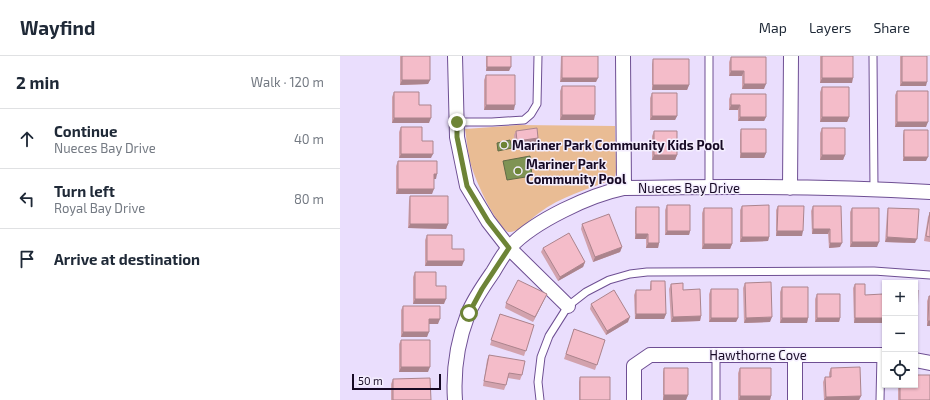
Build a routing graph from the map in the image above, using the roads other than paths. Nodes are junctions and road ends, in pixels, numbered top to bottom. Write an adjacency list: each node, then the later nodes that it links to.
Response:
1 (456, 56): 7 (street)
2 (538, 56): 7 (lane)
3 (623, 56): 9 (street)
4 (709, 56): 8 (lane)
5 (791, 56): 10 (street)
6 (873, 56): 11 (lane)
7 (457, 122): 13 (street)
8 (709, 187): 9 (street, Nueces Bay Drive); 10 (street, Nueces Bay Drive)
9 (624, 188): 13 (street, Nueces Bay Drive)
10 (790, 188): 11 (street, Nueces Bay Drive)
11 (874, 189): 12 (street, Nueces Bay Drive)
12 (930, 192)
13 (509, 248): 15 (street); 22 (street, Nueces Bay Drive)
14 (930, 275): 15 (lane)
15 (568, 306): 23 (lane)
16 (716, 355): 18 (street, Hawthorne Cove); 24 (street, Hawthorne Cove); 25 (lane)
17 (882, 355): 18 (street, Hawthorne Cove)
18 (795, 356): 26 (street)
19 (918, 361): 20 (street)
20 (930, 363)
21 (882, 370): 27 (lane)
22 (455, 400)
23 (540, 400)
24 (634, 400)
25 (716, 400)
26 (795, 400)
27 (880, 400)

